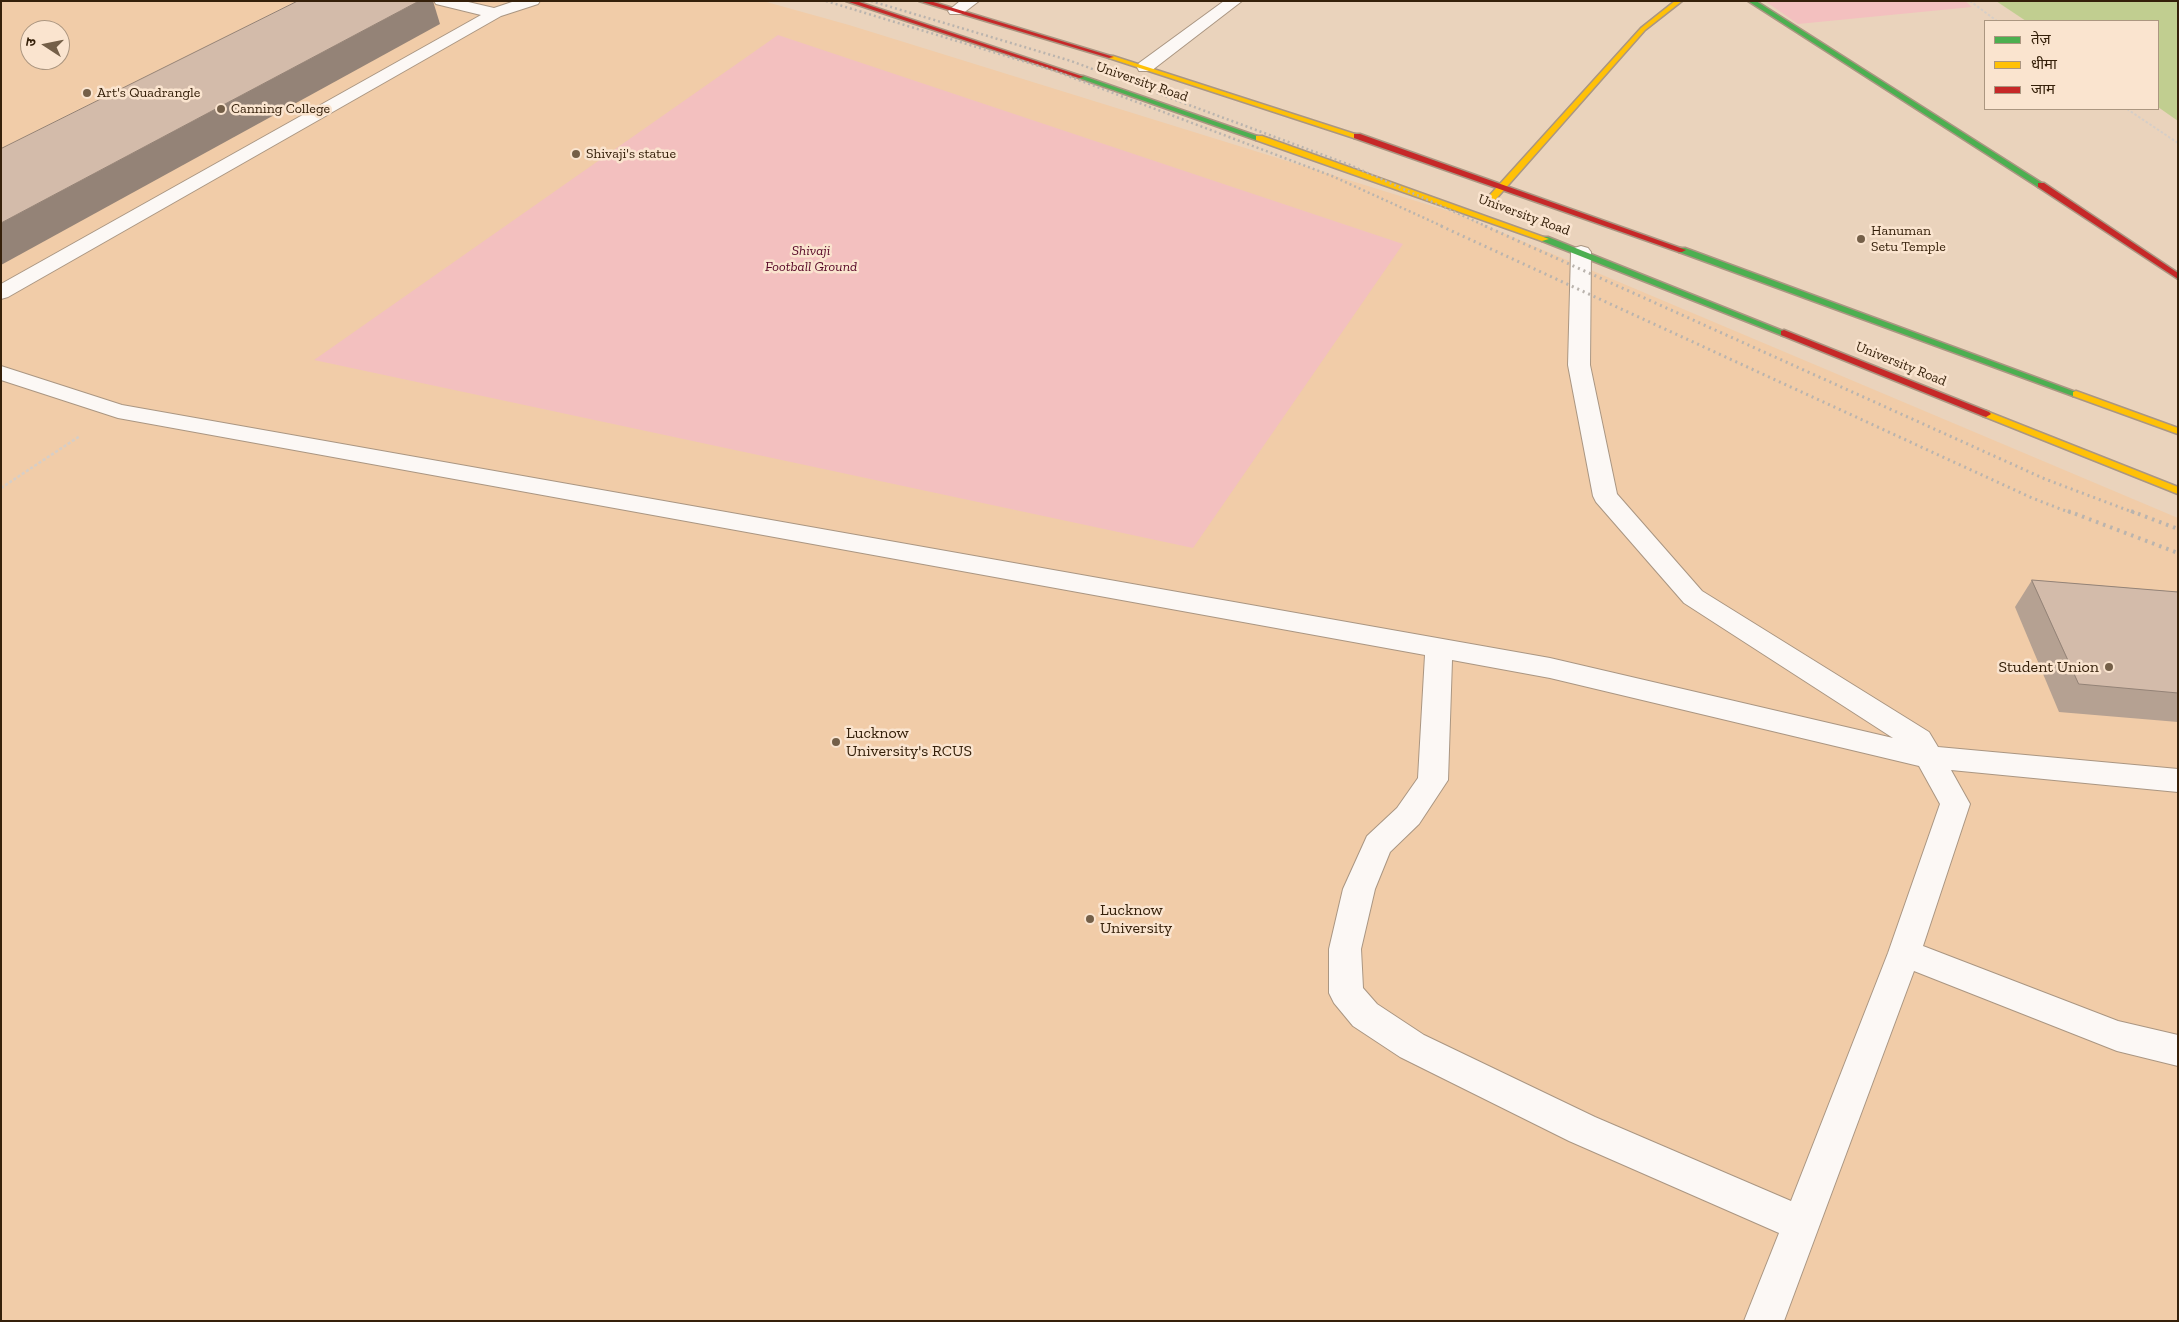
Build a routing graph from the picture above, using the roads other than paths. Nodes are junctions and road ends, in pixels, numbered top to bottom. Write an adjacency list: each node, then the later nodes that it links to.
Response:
1 (442, 1): 10 (street)
2 (532, 1): 10 (street)
3 (848, 1): 13 (main road, University Road)
4 (922, 1): 9 (main road, University Road)
5 (971, 1): 9 (street)
6 (1234, 1): 11 (street)
7 (1679, 1): 12 (main road)
8 (1750, 1): 15 (main road)
9 (956, 11): 11 (main road, University Road)
10 (495, 13): 16 (street)
11 (1145, 67): 12 (main road, University Road)
12 (1502, 186): 13 (main road); 18 (main road, University Road)
13 (1477, 214): 14 (main road, University Road)
14 (1580, 252): 19 (main road, University Road); 21 (street)
15 (2178, 277)
16 (1, 293)
17 (1, 373): 20 (street)
18 (2178, 431)
19 (2178, 491)
20 (1439, 648): 21 (street); 25 (street)
21 (1928, 757): 22 (street); 23 (street)
22 (2178, 780)
23 (1904, 953): 24 (street); 25 (street)
24 (2178, 1051)
25 (1802, 1224): 26 (street)
26 (1764, 1321)

